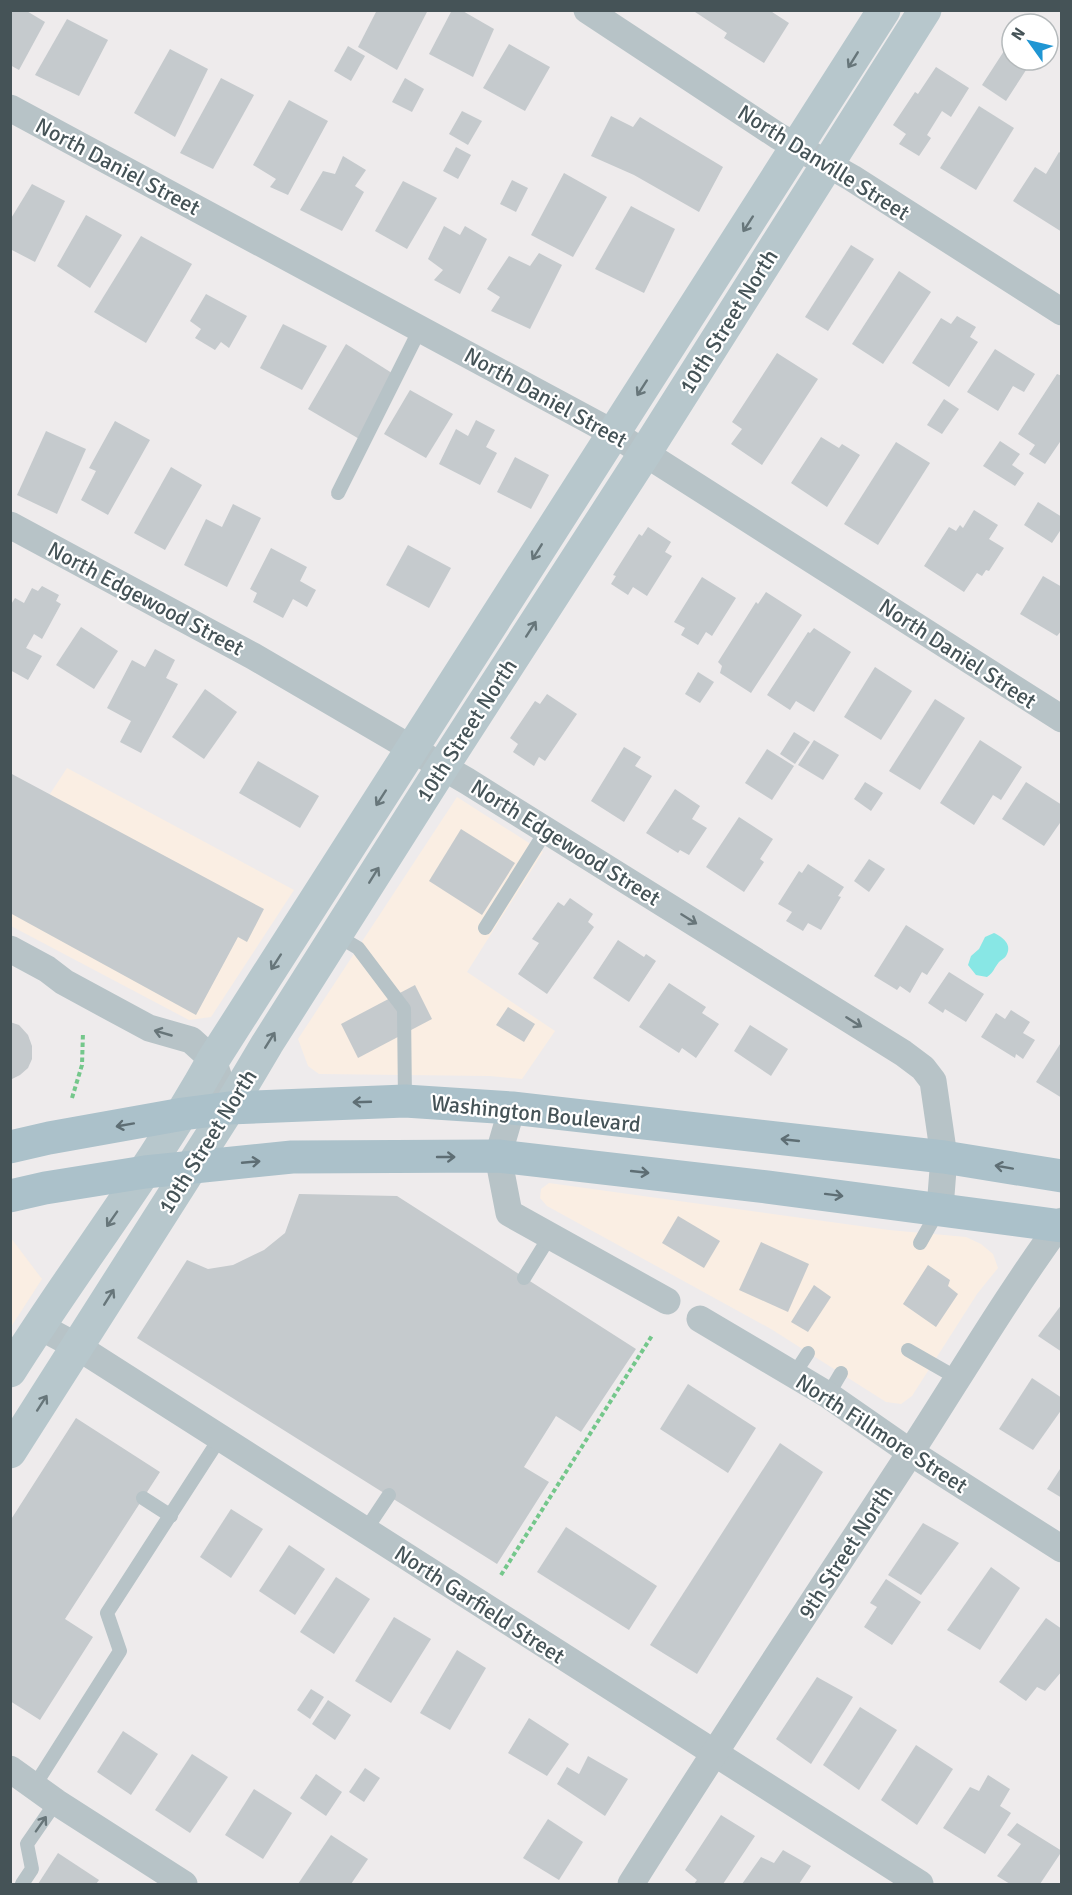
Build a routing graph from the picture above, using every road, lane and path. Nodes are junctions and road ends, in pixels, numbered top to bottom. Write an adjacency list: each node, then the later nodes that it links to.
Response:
1 (587, 10): 5 (street, North Danville Street)
2 (884, 10): 5 (main road, 10th Street North, one-way to 5)
3 (925, 10): 6 (main road, 10th Street North)
4 (10, 108): 8 (street, North Daniel Street)
5 (798, 147): 6 (street, North Danville Street); 9 (main road, 10th Street North, one-way to 9)
6 (827, 164): 7 (street, North Danville Street); 10 (main road, 10th Street North)
7 (1062, 312)
8 (420, 329): 9 (street, North Daniel Street); 11 (lane)
9 (613, 433): 10 (street, North Daniel Street); 14 (main road, 10th Street North, one-way to 14)
10 (645, 453): 13 (street, North Daniel Street); 15 (main road, 10th Street North, one-way to 10)
11 (338, 493)
12 (10, 525): 14 (street, North Edgewood Street)
13 (1062, 719)
14 (413, 748): 15 (street, North Edgewood Street); 21 (main road, 10th Street North, one-way to 21)
15 (442, 766): 16 (street, North Edgewood Street); 18 (main road, 10th Street North, one-way to 15)
16 (547, 830): 17 (lane); 29 (street, North Edgewood Street, one-way to 29)
17 (485, 928)
18 (336, 935): 23 (lane); 24 (main road, 10th Street North, one-way to 18)
19 (10, 949): 21 (street, one-way to 19)
20 (83, 1032): 22 (path)
21 (213, 1060): 24 (street); 26 (main road, 10th Street North)
22 (72, 1098)
23 (405, 1101): 24 (main road, Washington Boulevard, one-way to 24); 25 (main road, Washington Boulevard)
24 (229, 1108): 26 (main road, Washington Boulevard); 30 (main road, 10th Street North)
25 (512, 1108): 28 (street); 29 (main road, Washington Boulevard, one-way to 25)
26 (183, 1114): 27 (main road, Washington Boulevard, one-way to 27); 31 (main road, 10th Street North)
27 (10, 1147)
28 (498, 1156): 30 (main road, one-way to 28); 34 (main road, one-way to 34); 36 (street)
29 (944, 1157): 32 (main road, Washington Boulevard, one-way to 29); 34 (street, North Edgewood Street)
30 (193, 1166): 31 (main road); 43 (main road, 10th Street North, one-way to 30)
31 (145, 1172): 33 (main road); 41 (main road, 10th Street North, one-way to 41)
32 (1062, 1176)
33 (10, 1196)
34 (940, 1208): 35 (main road); 37 (lane)
35 (1060, 1224): 48 (street, 9th Street North)
36 (550, 1236): 38 (lane); 39 (street)
37 (920, 1243)
38 (524, 1278)
39 (666, 1301)
40 (700, 1319): 47 (street, North Fillmore Street)
41 (39, 1326): 43 (street, North Garfield Street); 46 (main road, 10th Street North)
42 (653, 1334): 57 (path)
43 (78, 1347): 49 (street, North Garfield Street); 50 (main road, 10th Street North, one-way to 43)
44 (908, 1350): 48 (lane)
45 (808, 1353): 47 (lane)
46 (10, 1371)
47 (793, 1376): 51 (street, North Fillmore Street)
48 (957, 1378): 51 (street, 9th Street North)
49 (220, 1438): 54 (lane); 55 (street, North Garfield Street)
50 (10, 1452)
51 (910, 1452): 56 (street, North Fillmore Street); 58 (street, 9th Street North)
52 (389, 1495): 55 (lane)
53 (143, 1498): 54 (lane)
54 (171, 1516): 60 (lane)
55 (365, 1531): 58 (street, North Garfield Street)
56 (1062, 1549)
57 (501, 1575)
58 (713, 1753): 64 (street, 9th Street North); 65 (street, North Garfield Street)
59 (10, 1769): 60 (street)
60 (35, 1785): 61 (street)
61 (56, 1802): 62 (street); 63 (lane, one-way to 61)
62 (177, 1882)
63 (22, 1884)
64 (631, 1884)
65 (920, 1884)

